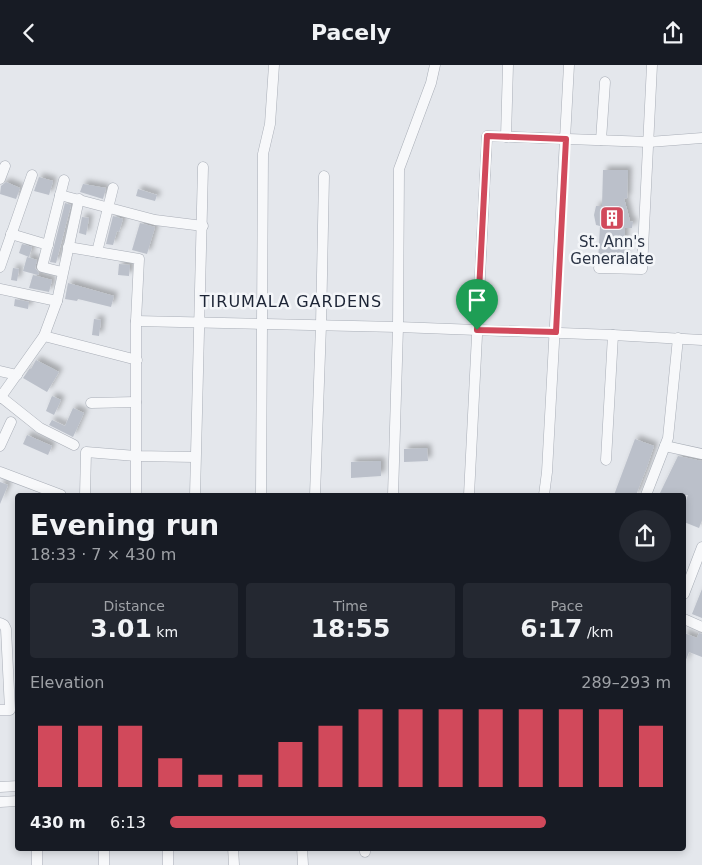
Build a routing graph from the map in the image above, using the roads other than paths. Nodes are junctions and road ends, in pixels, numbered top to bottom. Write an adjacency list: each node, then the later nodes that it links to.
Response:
1 (274, 65): 34 (street)
2 (435, 65): 36 (street)
3 (508, 65): 7 (street)
4 (569, 65): 9 (street)
5 (652, 65): 11 (street)
6 (605, 82): 10 (street)
7 (506, 137): 9 (street); 37 (street)
8 (702, 138): 11 (street)
9 (566, 139): 10 (street); 38 (street)
10 (601, 140): 11 (street)
11 (649, 142): 28 (street)
12 (5, 166): 16 (street)
13 (204, 167): 22 (street)
14 (32, 175): 23 (street)
15 (324, 176): 35 (street)
16 (0, 179)
17 (64, 180): 19 (street)
18 (113, 188): 21 (street)
19 (60, 195): 20 (street); 24 (street)
20 (79, 199): 21 (street); 25 (street)
21 (109, 207): 22 (street); 26 (street)
22 (203, 226): 33 (street)
23 (6, 238): 24 (street); 27 (street)
24 (48, 245): 29 (street)
25 (68, 247): 26 (street); 29 (street)
26 (96, 252): 32 (street)
27 (0, 267)
28 (599, 268)
29 (62, 272): 31 (street)
30 (0, 289): 31 (street)
31 (57, 301): 40 (street)
32 (136, 321): 33 (street); 43 (street)
33 (198, 323): 34 (street); 55 (street)
34 (262, 325): 35 (street); 63 (street)
35 (321, 325): 36 (street); 64 (street)
36 (398, 327): 37 (street); 65 (street)
37 (477, 330): 38 (street); 66 (street)
38 (556, 332): 39 (street); 67 (street)
39 (613, 335): 41 (street); 56 (street)
40 (44, 336): 43 (street); 45 (street)
41 (678, 338): 42 (street); 52 (street)
42 (702, 340)
43 (137, 360): 47 (street)
44 (0, 371): 45 (street)
45 (17, 375): 46 (street)
46 (0, 398): 50 (street)
47 (136, 402): 48 (street); 54 (street)
48 (91, 403)
49 (11, 421): 51 (street)
50 (74, 445)
51 (0, 446)
52 (665, 446): 53 (street); 68 (street)
53 (702, 454)
54 (136, 456): 55 (street); 60 (street); 61 (street)
55 (195, 457): 62 (street)
56 (606, 461)
57 (0, 471): 58 (street)
58 (34, 490): 59 (street)
59 (50, 493)
60 (85, 493)
61 (136, 493)
62 (195, 493)
63 (261, 493)
64 (315, 493)
65 (394, 493)
66 (470, 493)
67 (544, 493)
68 (647, 493)
69 (702, 547): 70 (street)
70 (686, 589)
71 (686, 620): 73 (street)
72 (0, 623): 74 (street)
73 (702, 627)
74 (9, 710)
75 (15, 786): 76 (street)
76 (0, 787)
77 (15, 801): 78 (street)
78 (0, 802)
79 (36, 851): 84 (street)
80 (104, 851): 85 (street)
81 (168, 851): 86 (street)
82 (233, 851): 87 (street)
83 (302, 851): 88 (street)
84 (37, 865)
85 (104, 865)
86 (168, 865)
87 (234, 865)
88 (303, 865)

